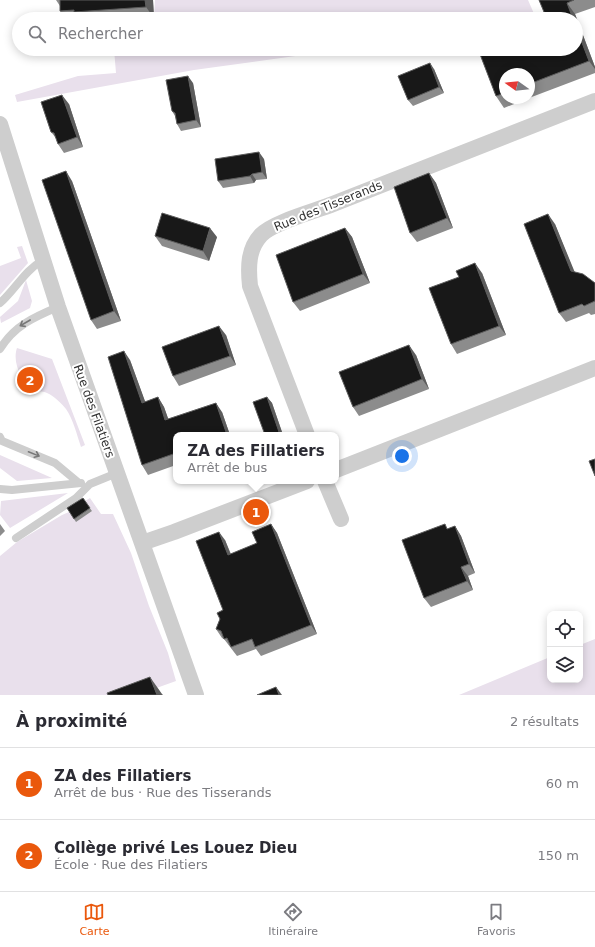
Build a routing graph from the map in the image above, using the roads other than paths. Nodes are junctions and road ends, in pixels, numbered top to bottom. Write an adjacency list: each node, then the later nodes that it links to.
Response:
1 (595, 101): 8 (street, Rue des Tisserands)
2 (0, 124): 3 (street, Rue des Filatiers)
3 (42, 261): 4 (lane); 5 (street, Rue des Filatiers)
4 (0, 303)
5 (58, 307): 6 (lane, one-way to 6); 11 (street, Rue des Filatiers)
6 (0, 349)
7 (595, 368): 10 (street)
8 (306, 432)
9 (0, 437): 12 (lane, one-way to 12)
10 (339, 469)
11 (117, 473): 13 (lane); 19 (street, Rue des Filatiers)
12 (79, 483): 13 (lane); 16 (lane)
13 (90, 484): 18 (lane)
14 (299, 484): 19 (street)
15 (326, 484): 17 (street)
16 (0, 489)
17 (341, 518)
18 (16, 538)
19 (142, 543): 20 (street, Rue des Filatiers)
20 (196, 695)

